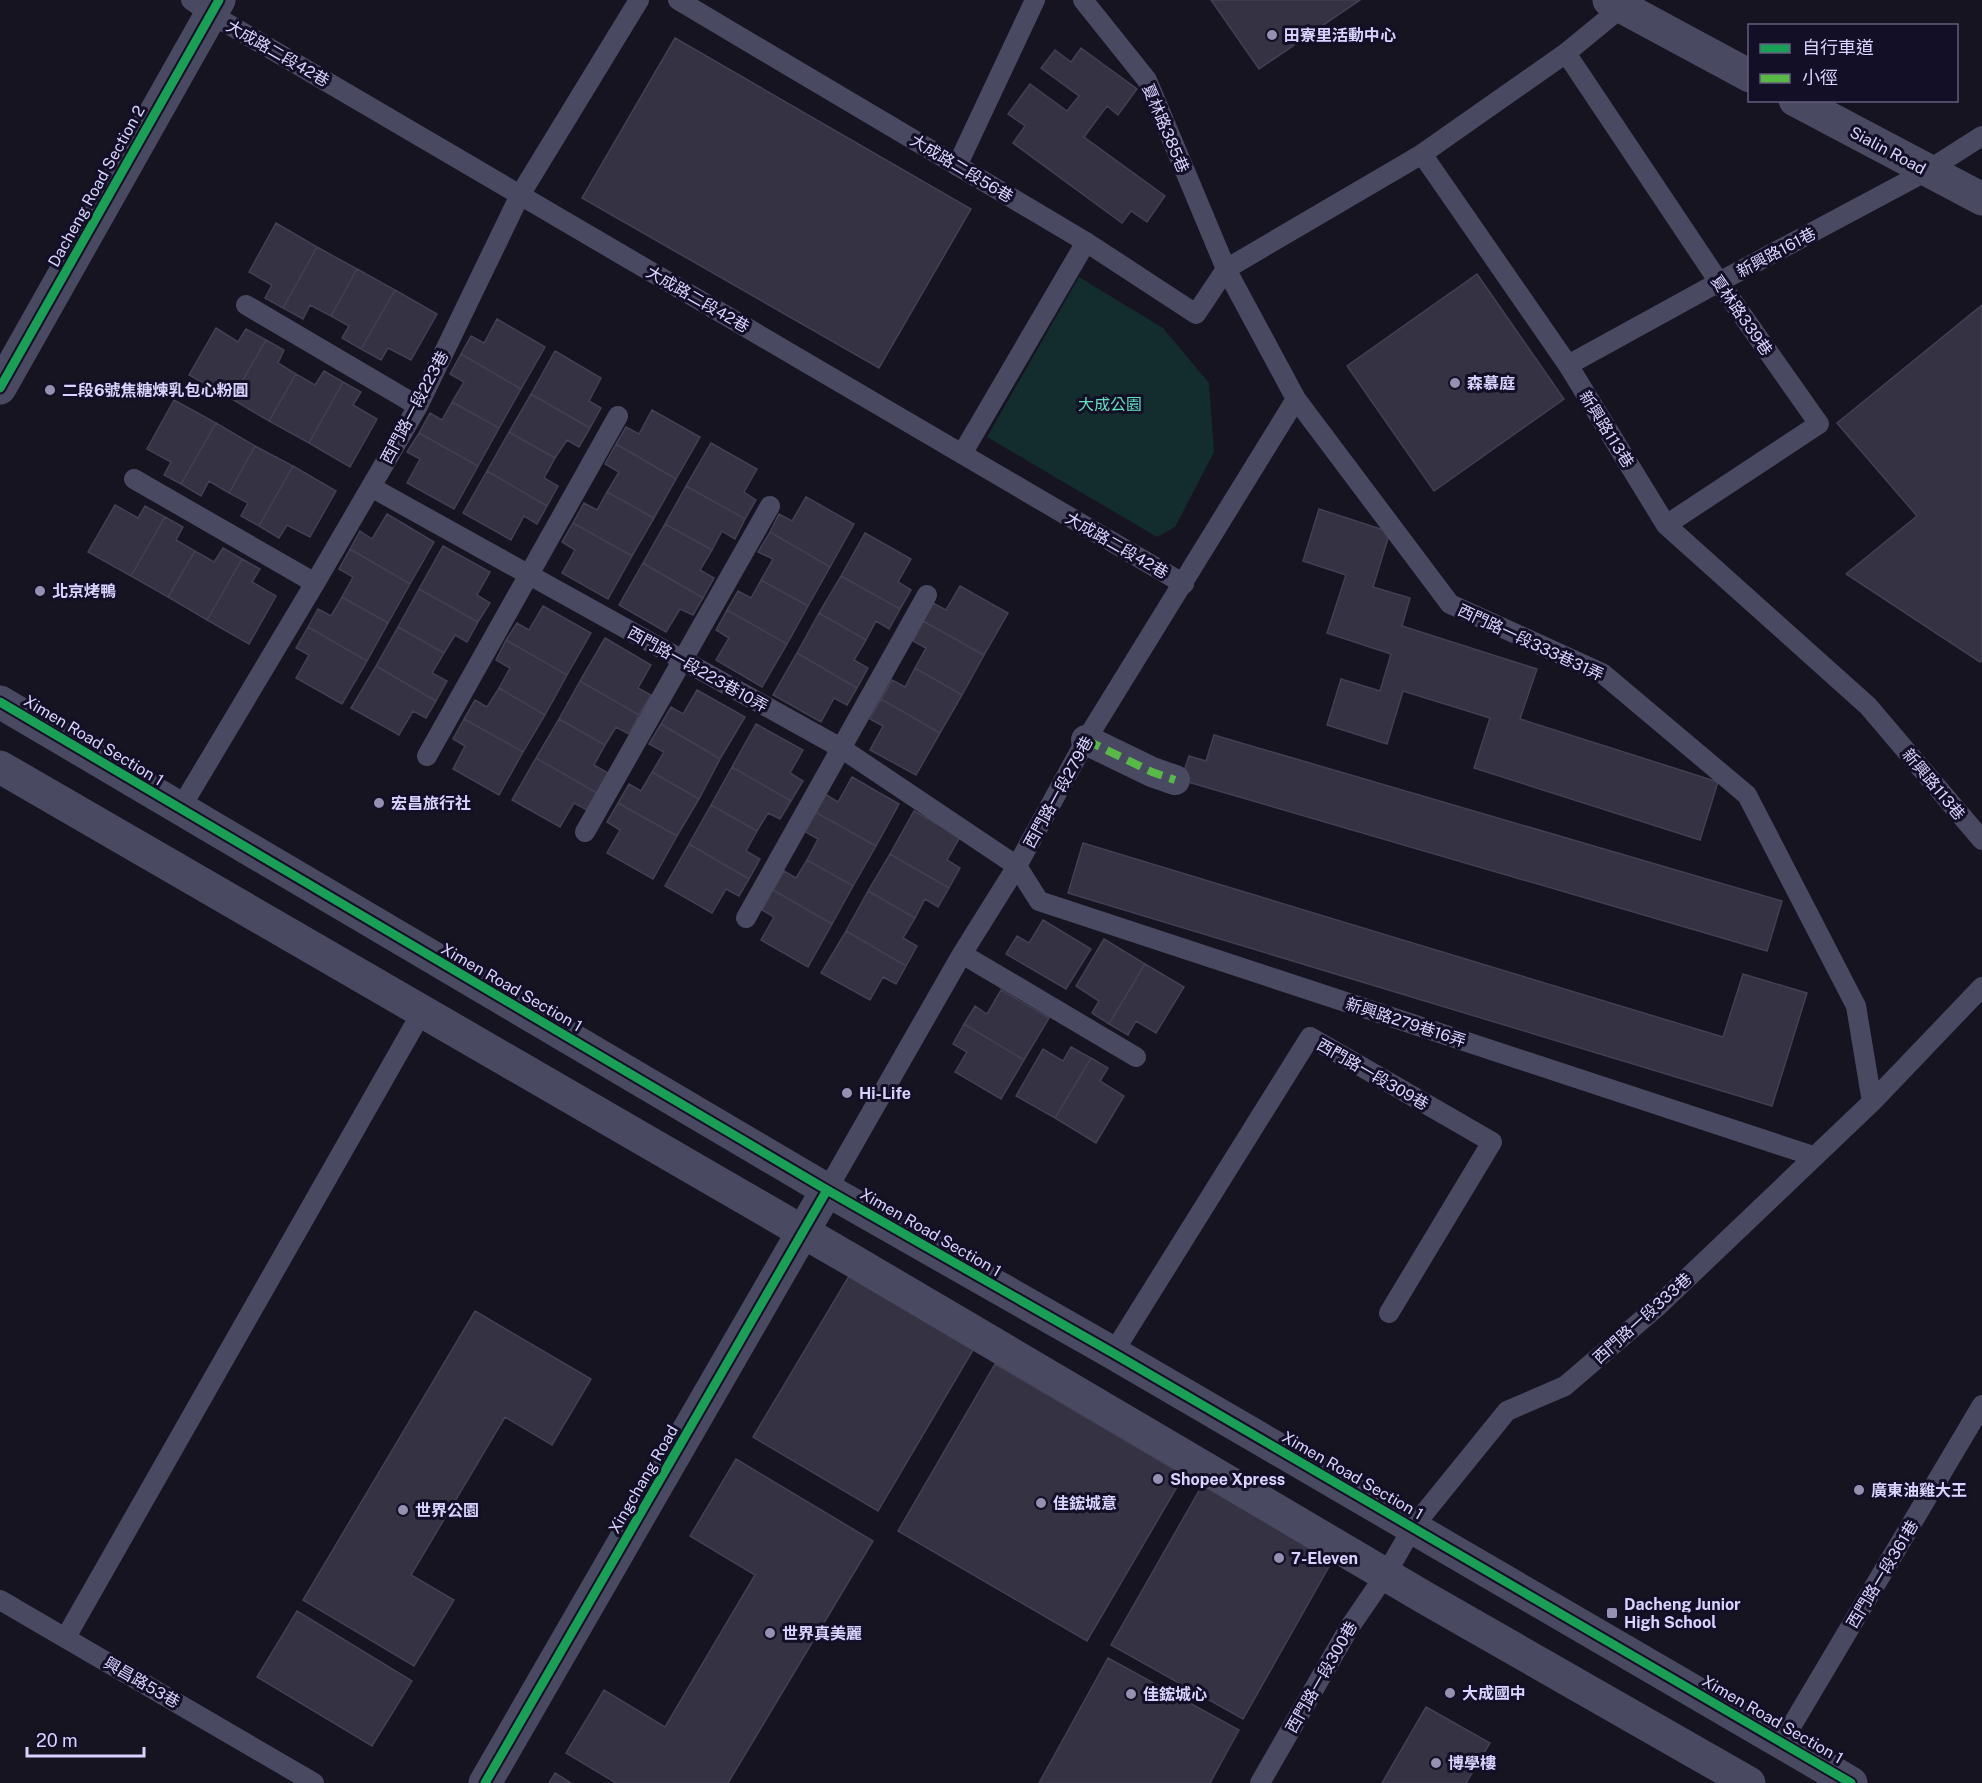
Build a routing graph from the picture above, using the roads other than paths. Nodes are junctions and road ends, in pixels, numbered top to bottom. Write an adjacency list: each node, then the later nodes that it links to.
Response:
1 (639, 0): 14 (lane, 西門路一段223巷)
2 (678, 0): 12 (lane, 大成路二段56巷)
3 (1035, 0): 12 (lane)
4 (1083, 0): 17 (lane, 夏林路385巷)
5 (1616, 3): 7 (lane); 8 (street)
6 (207, 5): 14 (lane, 大成路二段42巷); 21 (street, Dacheng Road Section 2)
7 (1566, 53): 11 (lane); 18 (lane, 夏林路339巷)
8 (1748, 75)
9 (1799, 102): 13 (street, Sialin Road)
10 (1982, 136): 13 (lane, 新興路161巷)
11 (1422, 154): 17 (lane); 20 (lane, 新興路113巷)
12 (957, 166): 16 (lane, 大成路二段56巷)
13 (1927, 171): 15 (street, Sialin Road); 18 (lane, 新興路161巷)
14 (520, 195): 23 (lane, 西門路一段223巷); 25 (lane, 大成路二段42巷)
15 (1982, 199)
16 (1086, 242): 17 (lane, 大成路二段56巷); 25 (lane)
17 (1226, 269): 22 (lane, 西門路一段333巷31弄)
18 (1719, 282): 20 (lane, 新興路161巷); 29 (lane, 夏林路339巷)
19 (246, 305): 23 (lane)
20 (1568, 365): 29 (lane, 新興路113巷)
21 (0, 388)
22 (1296, 399): 32 (lane, 西門路一段279巷); 50 (lane, 西門路一段333巷31弄)
23 (418, 406): 27 (lane, 西門路一段223巷)
24 (618, 416): 30 (lane)
25 (962, 454): 32 (lane, 大成路二段42巷)
26 (134, 479): 31 (lane)
27 (370, 487): 30 (lane, 西門路一段223巷10弄); 31 (lane, 西門路一段223巷)
28 (770, 506): 34 (lane)
29 (1666, 525): 43 (lane, 新興路113巷)
30 (529, 575): 34 (lane, 西門路一段223巷10弄); 38 (lane)
31 (315, 583): 41 (lane, 西門路一段223巷)
32 (1184, 584): 36 (lane, 西門路一段279巷)
33 (927, 595): 37 (lane)
34 (683, 660): 37 (lane, 西門路一段223巷10弄); 42 (lane)
35 (0, 702): 41 (street, Ximen Road Section 1)
36 (1086, 740): 40 (street); 44 (lane, 西門路一段279巷)
37 (841, 748): 44 (lane, 西門路一段223巷10弄); 45 (lane)
38 (427, 756)
39 (0, 766): 48 (street)
40 (1175, 780)
41 (180, 809): 52 (street, Ximen Road Section 1)
42 (585, 832)
43 (1982, 840)
44 (1017, 866): 46 (lane, 西門路一段279巷); 51 (lane, 新興路279巷16弄)
45 (746, 918)
46 (962, 954): 49 (lane); 52 (lane, 西門路一段279巷)
47 (1982, 987): 50 (lane, 西門路一段333巷)
48 (423, 1010): 53 (street); 60 (lane)
49 (1136, 1057)
50 (1872, 1102): 51 (lane, 西門路一段333巷)
51 (1813, 1156): 57 (lane, 西門路一段333巷)
52 (826, 1190): 53 (street, Xingchang Road); 55 (street, Ximen Road Section 1)
53 (801, 1232): 58 (street); 63 (street, Xingchang Road)
54 (1389, 1313): 55 (lane, 西門路一段309巷)
55 (1113, 1353): 57 (street, Ximen Road Section 1)
56 (1982, 1405): 61 (lane, 西門路一段361巷)
57 (1413, 1527): 58 (lane, 西門路一段333巷); 61 (street, Ximen Road Section 1)
58 (1386, 1574): 64 (lane, 西門路一段300巷); 65 (street)
59 (0, 1600): 60 (lane, 興昌路53巷)
60 (66, 1637): 62 (lane, 興昌路53巷)
61 (1782, 1742): 66 (street, Ximen Road Section 1)
62 (314, 1783)
63 (486, 1783)
64 (1260, 1783)
65 (1749, 1783)
66 (1851, 1783)

